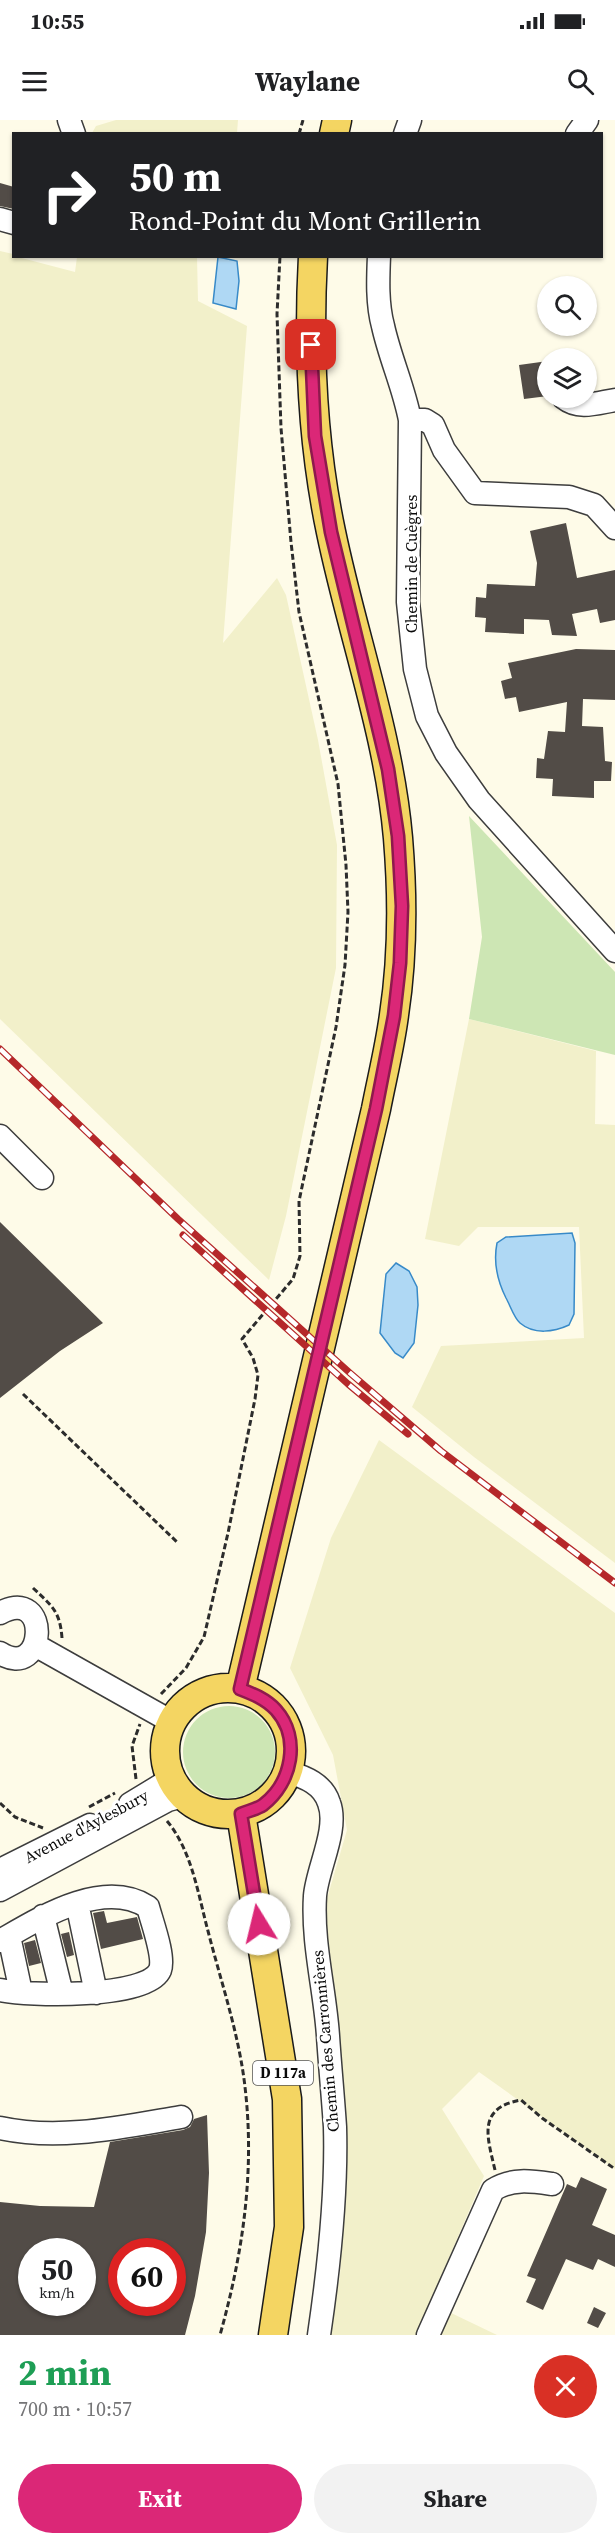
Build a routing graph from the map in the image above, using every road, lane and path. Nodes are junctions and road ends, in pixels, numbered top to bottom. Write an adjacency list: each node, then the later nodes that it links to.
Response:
1 (280, 258): 19 (path)
2 (313, 258): 18 (main road)
3 (379, 258): 6 (street, Chemin de Cuègres)
4 (615, 400): 5 (street)
5 (597, 403)
6 (410, 420): 7 (street); 8 (street, Chemin de Cuègres)
7 (615, 528)
8 (615, 951)
9 (0, 1136): 10 (street)
10 (42, 1178)
11 (23, 1394): 12 (path)
12 (177, 1543)
13 (33, 1588): 15 (path)
14 (0, 1613): 16 (street)
15 (62, 1644)
16 (35, 1645): 17 (street); 19 (street)
17 (0, 1653)
18 (240, 1689): 19 (main road); 20 (main road)
19 (161, 1716): 21 (main road); 23 (path)
20 (288, 1772): 26 (main road); 43 (street, Chemin des Carronnières)
21 (177, 1788): 23 (street, Avenue d'Aylesbury); 26 (main road)
22 (117, 1792): 25 (path)
23 (150, 1802): 28 (street, Avenue d'Aylesbury); 29 (street); 41 (path)
24 (0, 1803): 27 (path)
25 (86, 1808)
26 (241, 1814): 42 (main road, D 117a)
27 (37, 1834)
28 (0, 1870)
29 (0, 1890)
30 (77, 1904): 31 (street); 34 (street); 34 (street)
31 (43, 1916): 32 (street); 35 (street)
32 (4, 1938): 33 (street)
33 (10, 1991): 35 (street)
34 (96, 1993): 35 (street)
35 (62, 1994)
36 (182, 2117): 37 (street)
37 (0, 2128)
38 (615, 2169): 40 (path)
39 (552, 2184): 40 (street)
40 (499, 2186): 44 (street)
41 (220, 2335)
42 (273, 2335)
43 (319, 2335)
44 (428, 2335)

